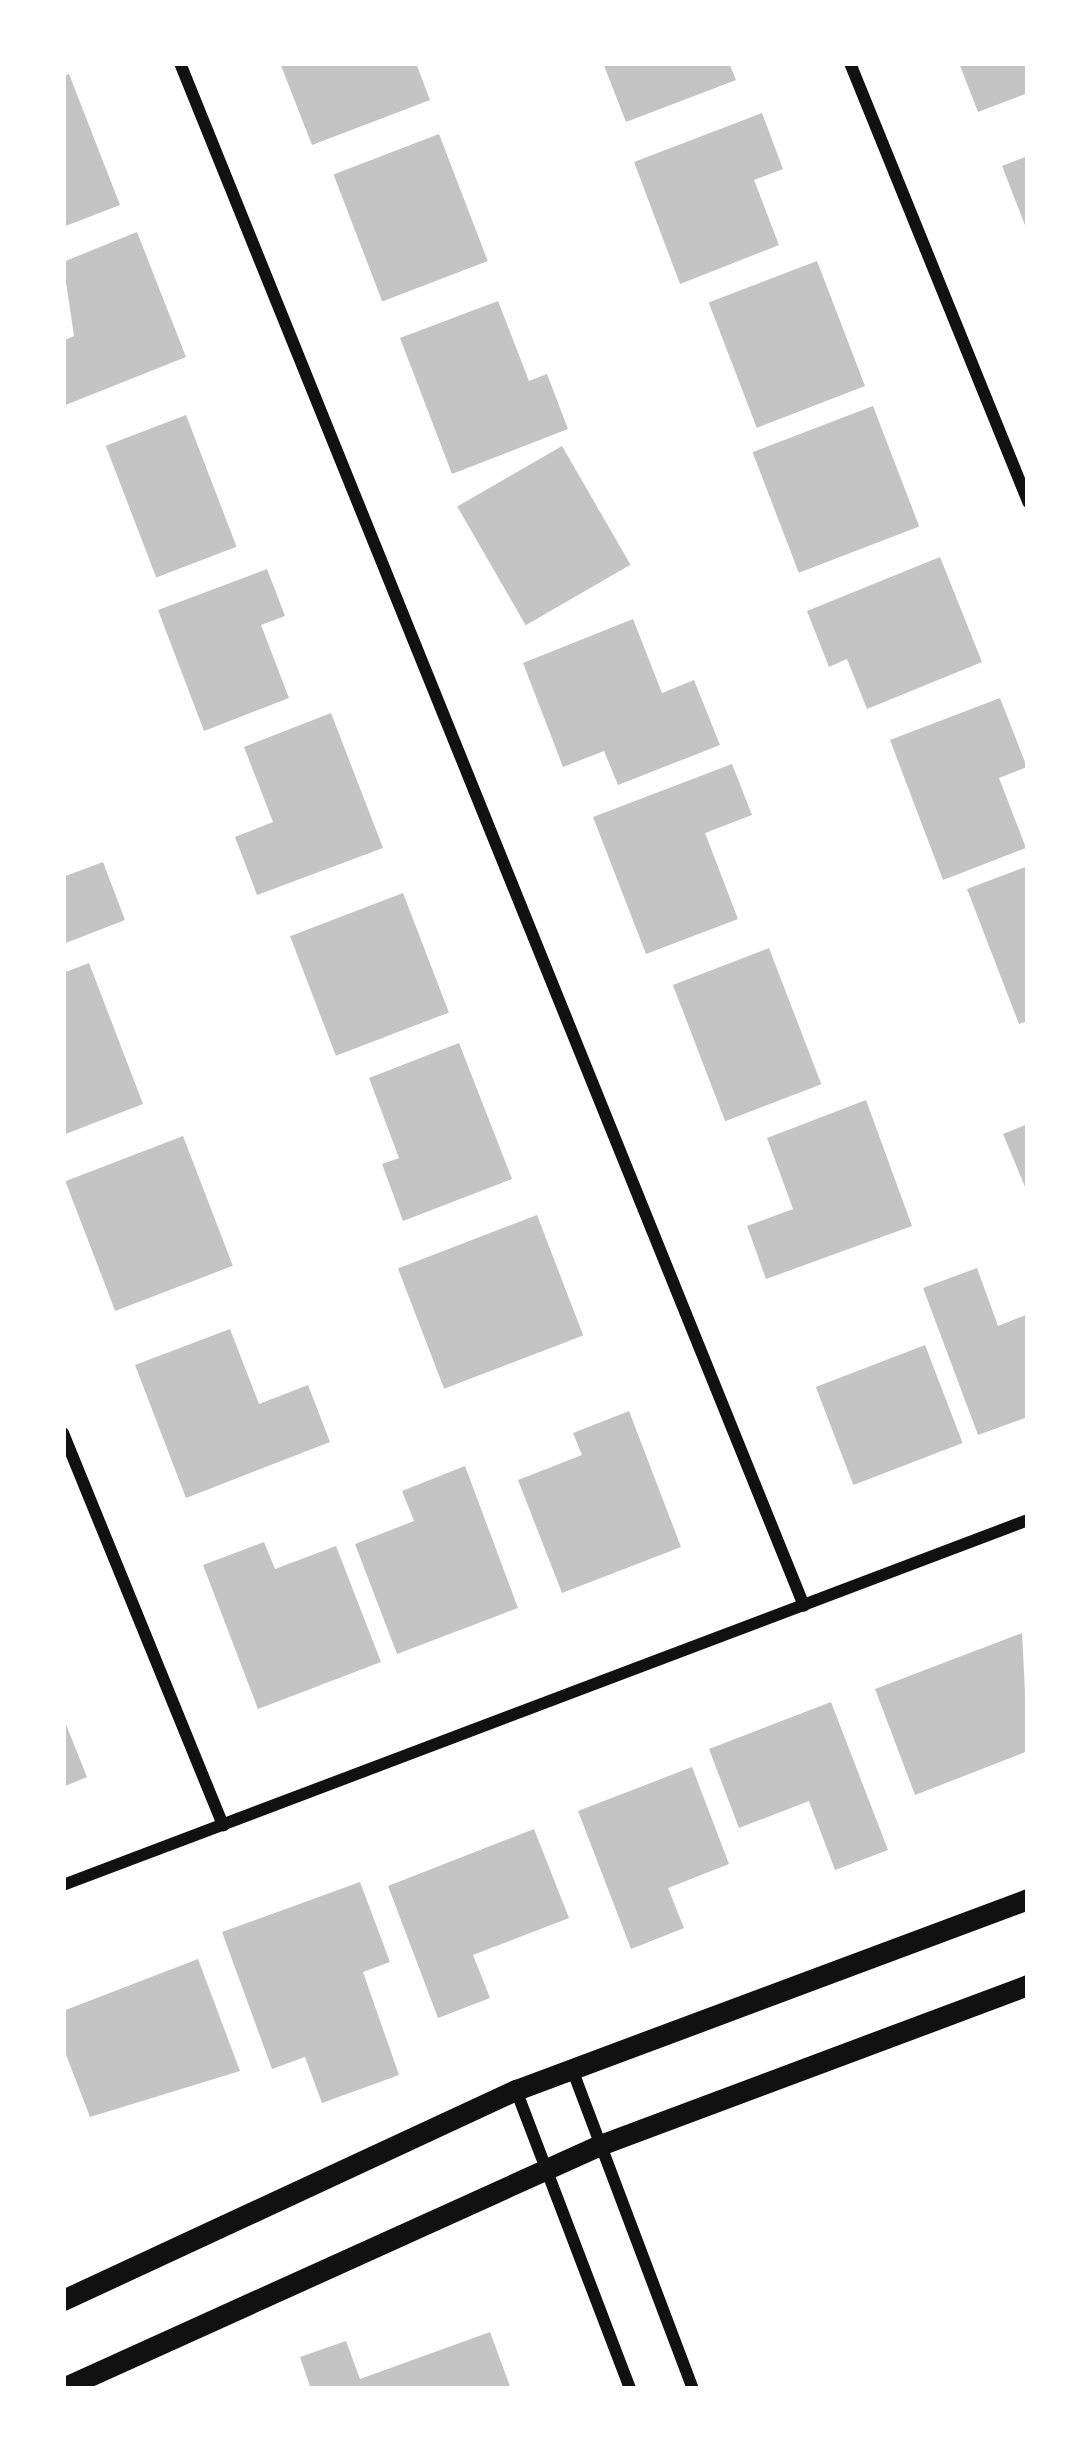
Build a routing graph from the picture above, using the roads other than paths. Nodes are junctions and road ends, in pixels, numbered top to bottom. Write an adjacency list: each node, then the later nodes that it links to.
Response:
1 (180, 63): 6 (street)
2 (850, 63): 3 (street)
3 (1028, 502)
4 (63, 1433): 7 (street)
5 (1028, 1520): 6 (street)
6 (804, 1606): 7 (street)
7 (223, 1826): 8 (street)
8 (63, 1885)
9 (1028, 1899): 11 (street)
10 (1028, 1985): 13 (street)
11 (572, 2069): 12 (street); 13 (street)
12 (516, 2090): 14 (street); 15 (street)
13 (600, 2145): 14 (street); 18 (street)
14 (547, 2167): 16 (street); 17 (street)
15 (63, 2300)
16 (63, 2388)
17 (630, 2389)
18 (693, 2389)

